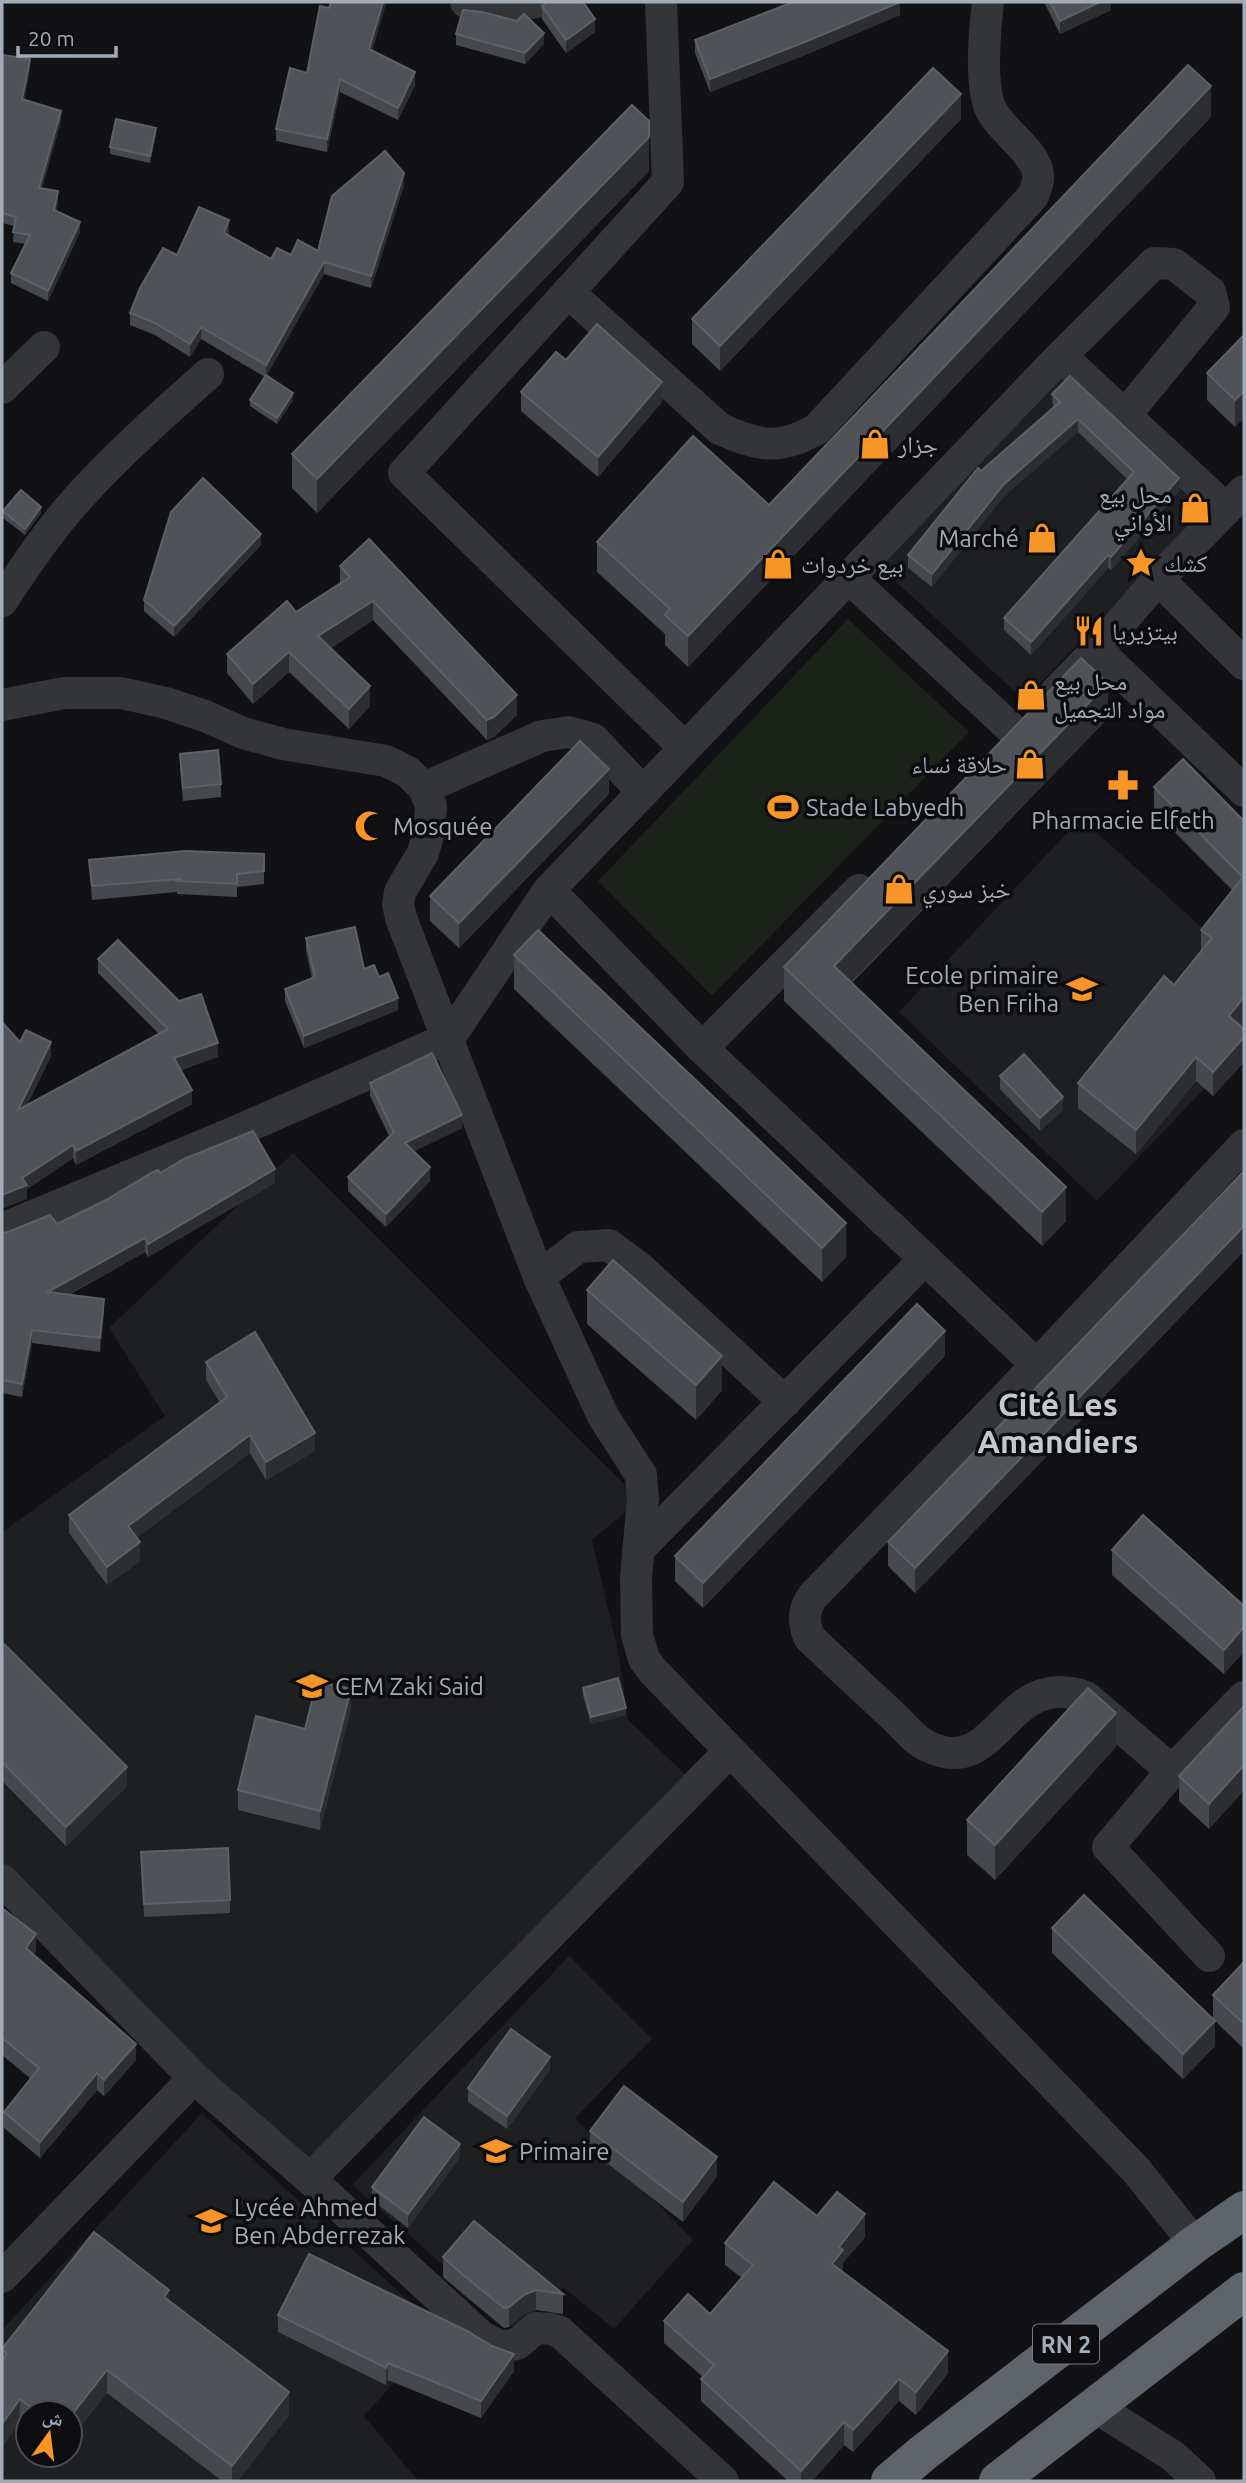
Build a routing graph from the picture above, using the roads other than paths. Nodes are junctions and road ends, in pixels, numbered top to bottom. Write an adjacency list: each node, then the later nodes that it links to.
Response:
1 (466, 2): 2 (street)
2 (537, 2)
3 (661, 2): 5 (street)
4 (988, 2): 5 (street)
5 (568, 292): 18 (street)
6 (44, 347): 9 (street)
7 (1062, 356): 10 (street); 10 (street); 12 (street)
8 (208, 374): 14 (street)
9 (2, 388)
10 (1126, 414): 11 (street)
11 (1235, 500): 13 (street)
12 (849, 578): 15 (street); 18 (street)
13 (1157, 579): 15 (street); 16 (street)
14 (2, 601)
15 (1097, 650): 20 (street)
16 (1244, 664)
17 (2, 705): 19 (street)
18 (685, 748): 21 (street)
19 (424, 788): 21 (street); 24 (street)
20 (1244, 791)
21 (643, 792): 23 (street)
22 (878, 871): 25 (street)
23 (549, 890): 24 (street); 25 (street)
24 (449, 1038): 27 (street); 29 (street)
25 (702, 1048): 28 (street)
26 (1244, 1145): 30 (street)
27 (2, 1229)
28 (925, 1259): 30 (street); 31 (street)
29 (539, 1277): 31 (street); 32 (street)
30 (1037, 1365): 35 (street)
31 (785, 1402): 32 (street)
32 (638, 1550): 34 (street)
33 (1244, 1697): 35 (street)
34 (730, 1751): 39 (street); 41 (street)
35 (1172, 1772): 37 (street)
36 (2, 1880): 38 (street)
37 (1209, 1956)
38 (194, 2078): 39 (street); 42 (street)
39 (310, 2179): 45 (street)
40 (1244, 2210): 41 (highway, RN 2)
41 (1195, 2244): 46 (highway, RN 2)
42 (2, 2277)
43 (1244, 2291): 44 (highway, RN 2)
44 (1095, 2407): 47 (highway, RN 2); 48 (street)
45 (723, 2481)
46 (890, 2481)
47 (999, 2481)
48 (1200, 2481)

